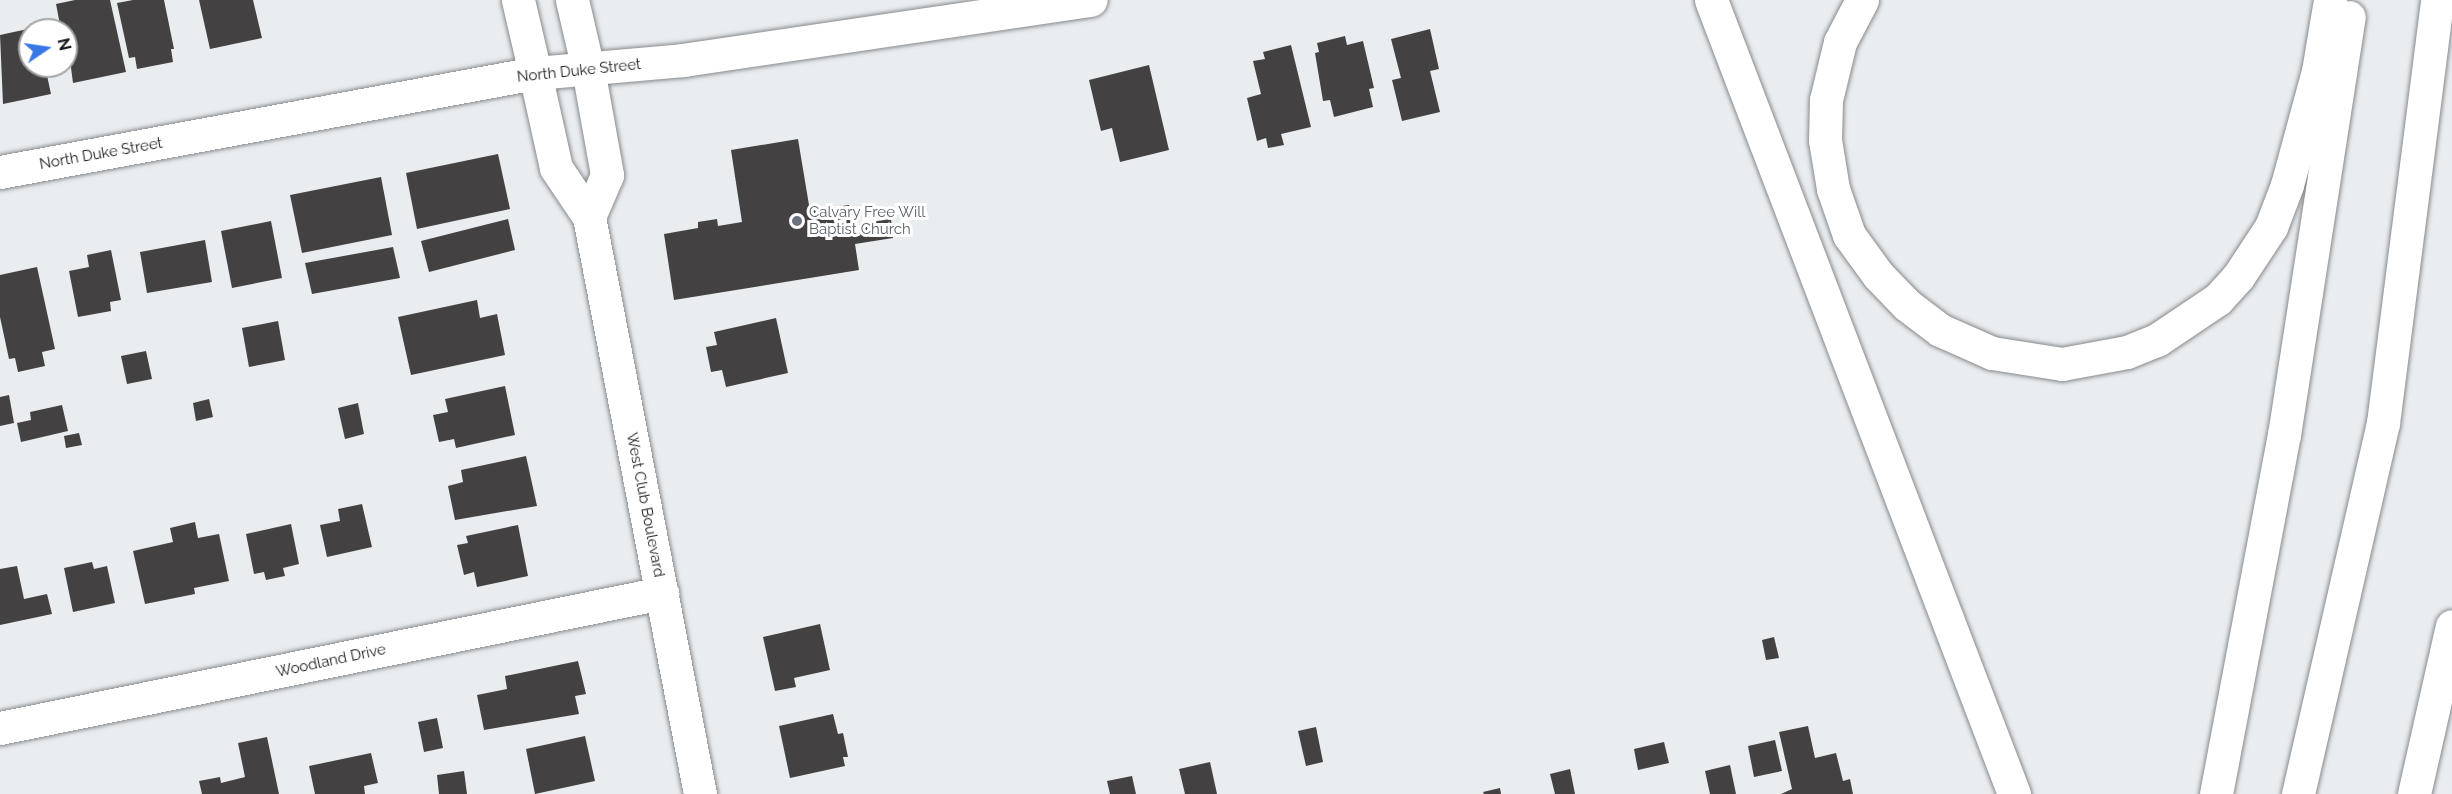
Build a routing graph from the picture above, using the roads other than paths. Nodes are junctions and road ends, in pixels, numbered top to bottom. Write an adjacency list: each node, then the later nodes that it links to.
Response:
1 (518, 0): 10 (main road, West Club Boulevard)
2 (572, 0): 9 (main road)
3 (1091, 0): 9 (main road, North Duke Street)
4 (1711, 0): 17 (main road)
5 (1862, 0): 6 (main road)
6 (2330, 0)
7 (2351, 0): 18 (main road)
8 (2437, 0): 19 (main road)
9 (588, 69): 10 (main road, North Duke Street); 12 (main road)
10 (535, 73): 11 (main road, North Duke Street); 12 (main road, West Club Boulevard)
11 (0, 172)
12 (589, 217): 13 (main road, West Club Boulevard)
13 (662, 593): 15 (main road, Woodland Drive); 16 (main road, West Club Boulevard)
14 (2452, 627): 20 (main road)
15 (0, 728)
16 (700, 794)
17 (2014, 794)
18 (2216, 794)
19 (2298, 794)
20 (2414, 794)

